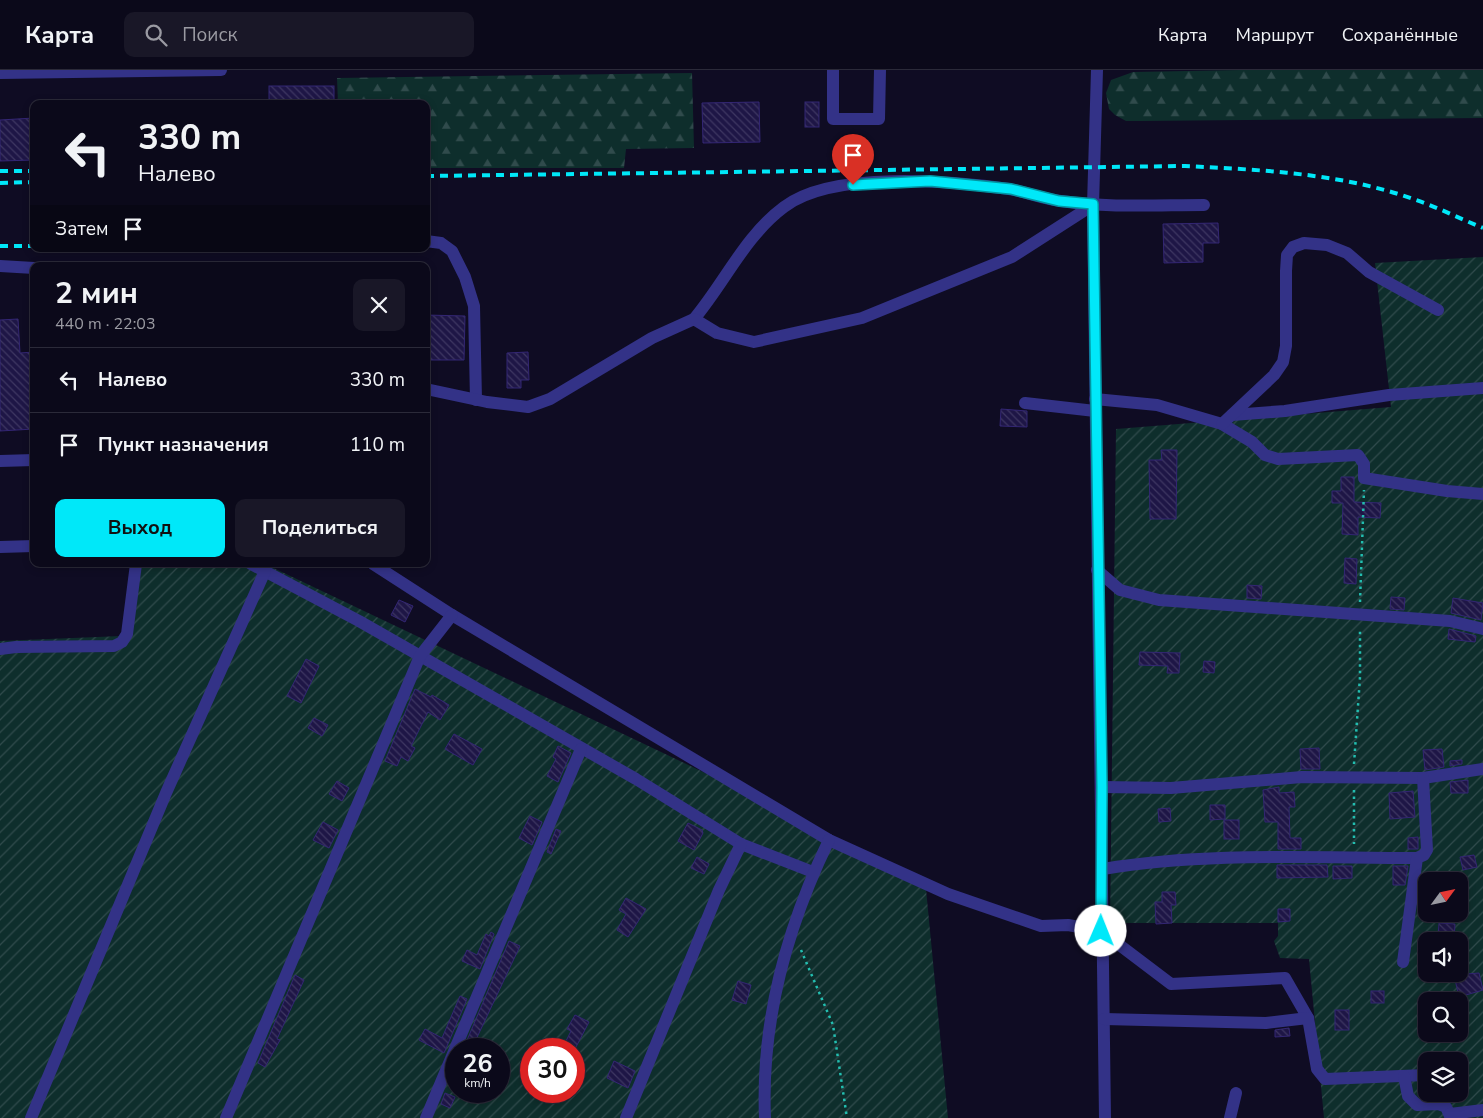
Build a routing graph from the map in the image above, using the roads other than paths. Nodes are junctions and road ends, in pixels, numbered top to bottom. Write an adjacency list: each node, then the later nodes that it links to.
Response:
1 (221, 70): 5 (street)
2 (833, 70): 3 (street)
3 (880, 70)
4 (1097, 70): 7 (street)
5 (108, 71): 6 (street)
6 (0, 73)
7 (1093, 204): 8 (street); 13 (street); 13 (street); 18 (street)
8 (1204, 205)
9 (430, 242): 16 (street)
10 (0, 266): 11 (street)
11 (30, 268)
12 (1438, 310): 19 (street)
13 (694, 319): 16 (street)
14 (1483, 388): 19 (street)
15 (430, 389): 16 (street)
16 (476, 400)
17 (1025, 403): 18 (street)
18 (1095, 405): 20 (street); 29 (street)
19 (1232, 415): 20 (street)
20 (1222, 424): 23 (street)
21 (30, 460): 22 (street)
22 (0, 461)
23 (1483, 494)
24 (30, 546): 25 (street)
25 (0, 547)
26 (136, 567): 33 (street)
27 (257, 567): 30 (street)
28 (378, 567): 31 (street)
29 (1097, 570): 32 (street); 38 (street)
30 (265, 571): 34 (street); 53 (street)
31 (452, 615): 34 (street); 39 (street)
32 (1483, 629)
33 (0, 649)
34 (420, 656): 35 (street); 54 (street)
35 (581, 749): 40 (street); 55 (street)
36 (1483, 770): 37 (street)
37 (1423, 778): 38 (street); 41 (street)
38 (1102, 787): 42 (street)
39 (829, 840): 43 (street); 44 (street)
40 (741, 844): 43 (street); 56 (street)
41 (1417, 858): 42 (street); 45 (street)
42 (1103, 869): 44 (street)
43 (814, 872): 57 (street)
44 (1101, 931): 46 (street); 47 (street)
45 (1403, 962)
46 (1308, 1018): 47 (street); 49 (street)
47 (1104, 1019): 58 (street)
48 (1418, 1075): 49 (street)
49 (1404, 1076): 52 (street)
50 (1236, 1093): 59 (street)
51 (1483, 1110): 52 (street)
52 (1450, 1116)
53 (31, 1118)
54 (226, 1118)
55 (426, 1118)
56 (626, 1118)
57 (764, 1118)
58 (1105, 1118)
59 (1230, 1118)

